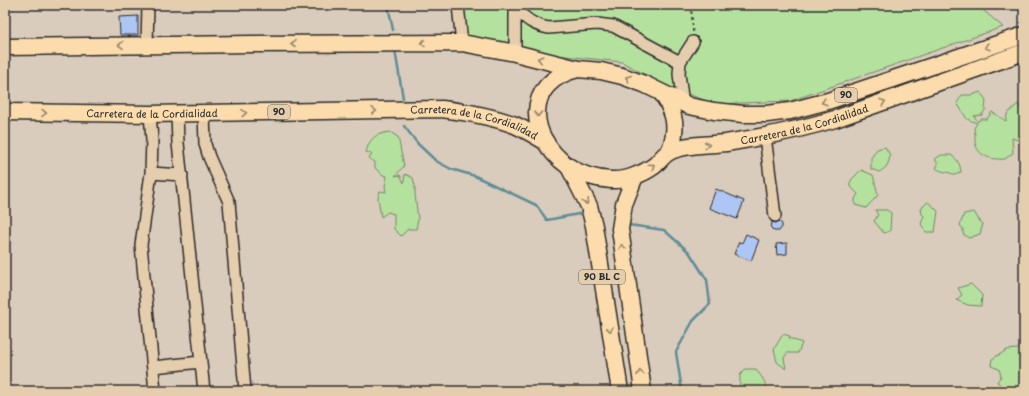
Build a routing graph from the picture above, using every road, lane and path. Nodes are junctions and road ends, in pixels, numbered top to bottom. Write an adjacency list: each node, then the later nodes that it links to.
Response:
1 (148, 5): 8 (street)
2 (458, 5): 7 (street)
3 (691, 5): 6 (path)
4 (515, 7): 11 (street); 12 (street)
5 (1024, 35): 15 (highway, Carretera de la Cordialidad / 90, one-way to 15)
6 (693, 42): 12 (street)
7 (462, 43): 8 (highway, Carretera de la Cordialidad, one-way to 8); 11 (highway, Carretera de la Cordialidad)
8 (147, 45): 9 (highway, Carretera de la Cordialidad, one-way to 9)
9 (5, 47)
10 (1024, 52): 20 (highway, Carretera de la Cordialidad / 90, one-way to 10)
11 (515, 53): 13 (highway, Carretera de la Cordialidad, one-way to 11)
12 (680, 62): 15 (street)
13 (578, 69): 14 (highway, Carretera de la Cordialidad, one-way to 13); 21 (highway, one-way to 21)
14 (664, 94): 15 (highway, Carretera de la Cordialidad / 90); 22 (highway)
15 (683, 104)
16 (5, 112): 18 (highway, Carretera de la Cordialidad / 90, one-way to 18)
17 (204, 113): 19 (highway, Carretera de la Cordialidad / 90); 21 (highway, Carretera de la Cordialidad / 90, one-way to 21); 32 (street)
18 (150, 114): 19 (highway, Carretera de la Cordialidad / 90); 24 (street)
19 (177, 114): 25 (street)
20 (765, 136): 22 (highway, Carretera de la Cordialidad / 90, one-way to 20); 27 (street)
21 (546, 142): 23 (highway, Carretera de la Cordialidad)
22 (669, 152): 26 (highway, Carretera de la Cordialidad, one-way to 22)
23 (569, 167): 26 (highway, Carretera de la Cordialidad); 33 (highway, 90 BL C, one-way to 33)
24 (151, 173): 25 (street); 29 (street)
25 (182, 175): 28 (street)
26 (635, 176): 34 (highway, 90 BL C, one-way to 26)
27 (775, 216)
28 (201, 362): 29 (street); 31 (street)
29 (153, 367): 30 (street)
30 (155, 391)
31 (204, 391)
32 (245, 391)
33 (620, 391)
34 (643, 391)

